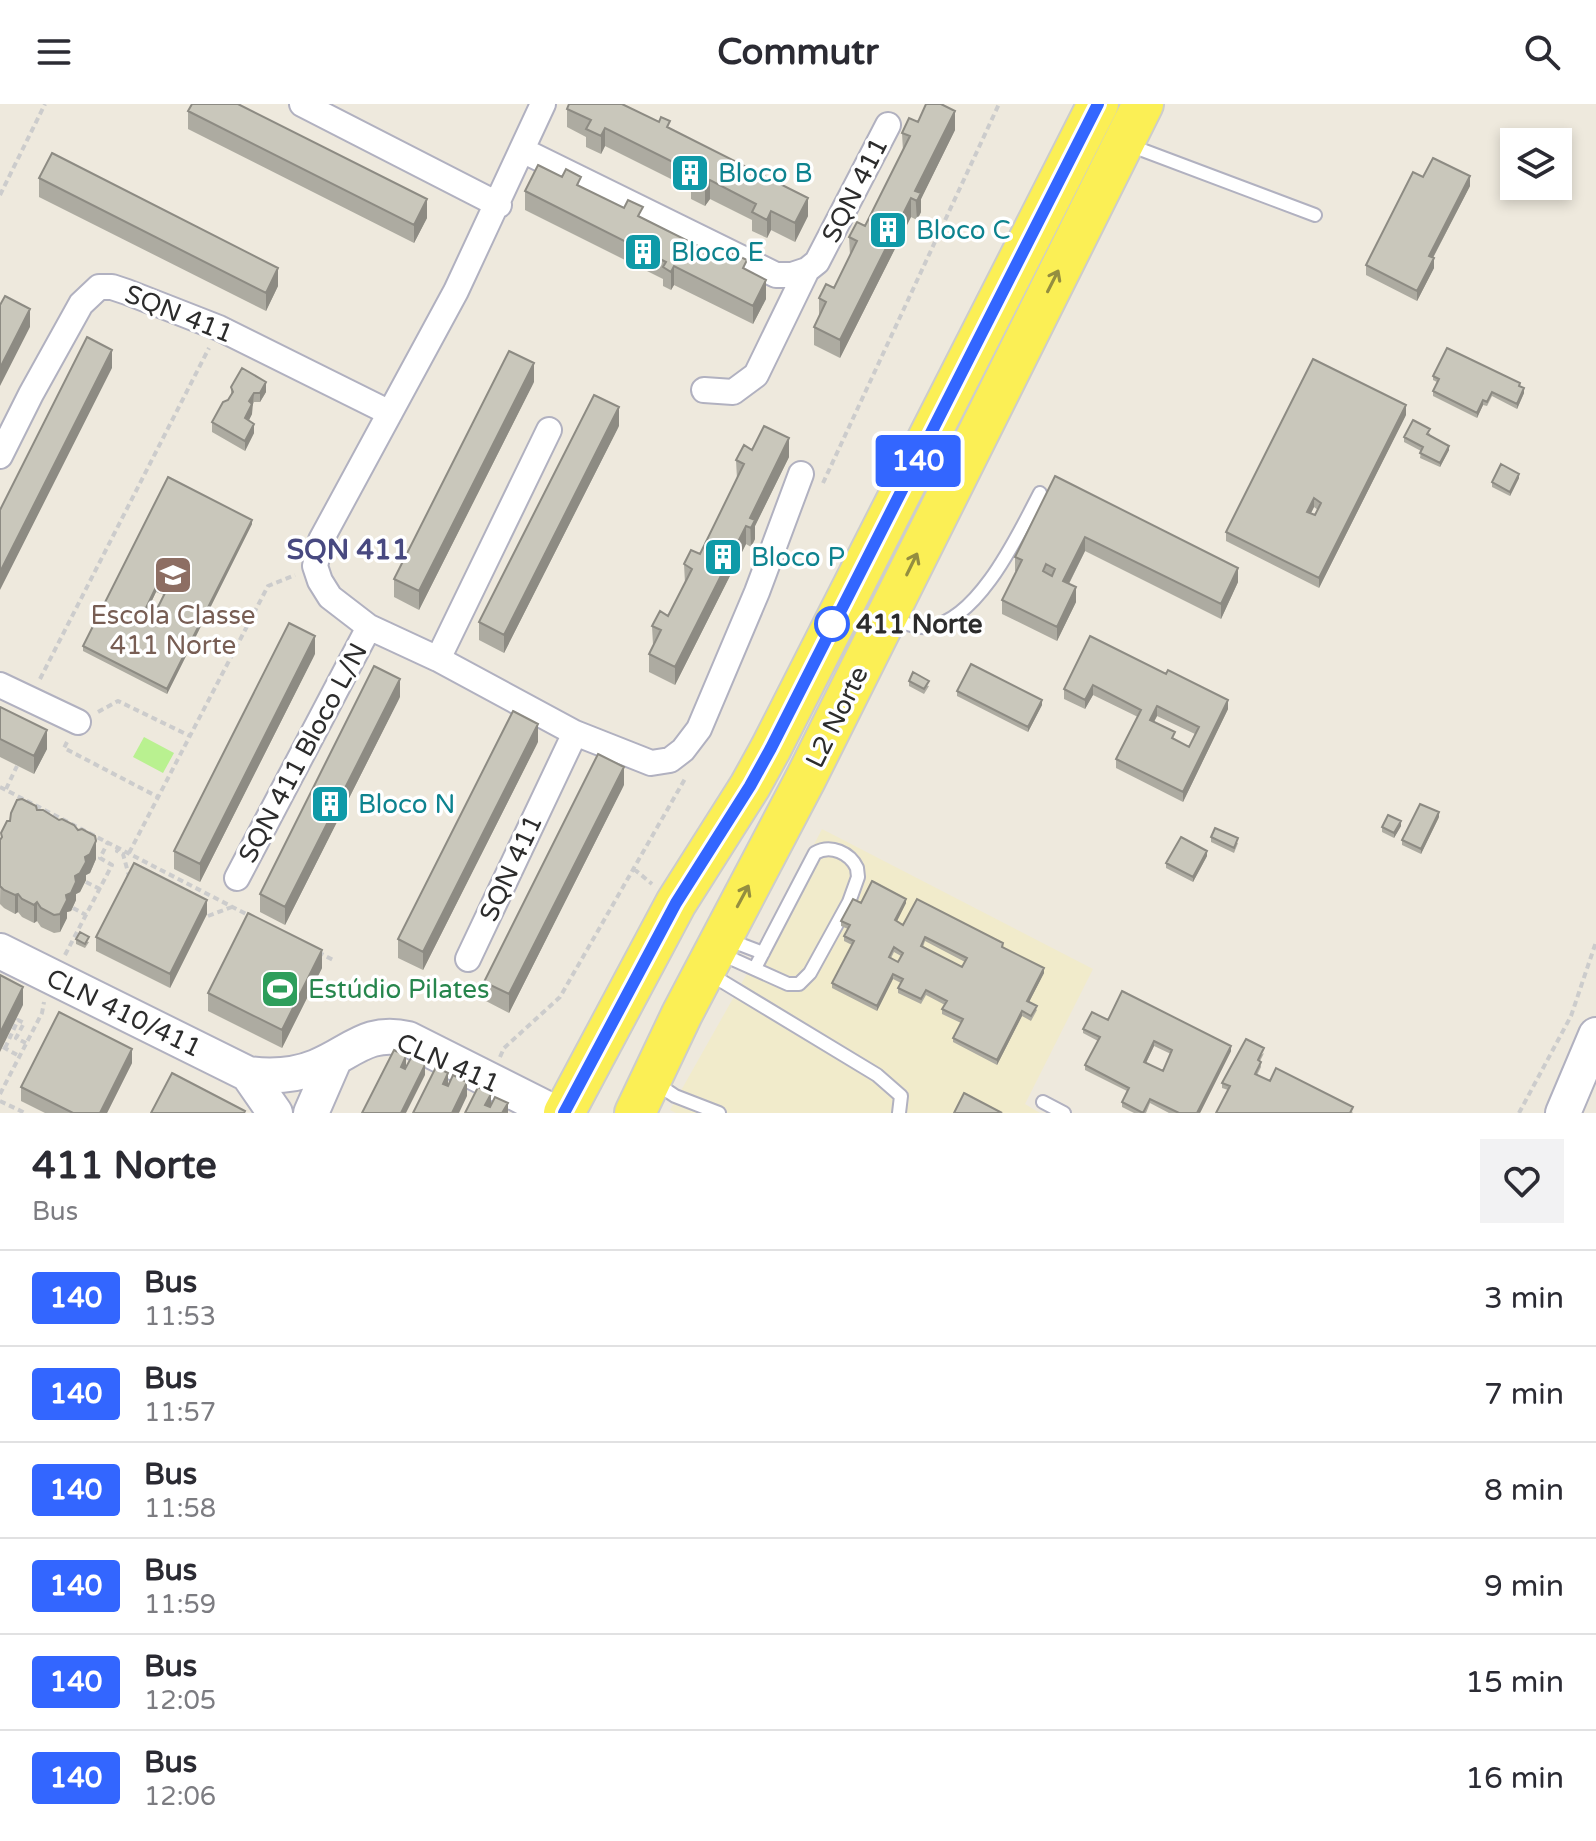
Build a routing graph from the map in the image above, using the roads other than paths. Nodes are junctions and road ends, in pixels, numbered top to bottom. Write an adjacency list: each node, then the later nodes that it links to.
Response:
1 (302, 104): 8 (street)
2 (543, 104): 7 (street)
3 (1098, 104): 11 (main road, L2 Norte)
4 (1143, 104): 6 (main road, L2 Norte)
5 (888, 125): 10 (street, SQN 411)
6 (1122, 143): 9 (lane); 12 (main road, L2 Norte, one-way to 6)
7 (522, 150): 8 (street); 10 (street, SQN 411)
8 (499, 205): 14 (street)
9 (1315, 215)
10 (807, 270): 13 (street)
11 (999, 300): 12 (main road); 31 (main road, L2 Norte)
12 (1028, 331): 19 (main road, L2 Norte, one-way to 12)
13 (704, 390)
14 (390, 413): 16 (street, SQN 411); 20 (street)
15 (549, 430): 21 (street)
16 (0, 456)
17 (801, 474): 24 (street)
18 (1040, 493): 19 (lane)
19 (886, 618): 27 (main road, L2 Norte, one-way to 19)
20 (369, 627): 21 (street); 25 (street, SQN 411 Bloco L/N)
21 (438, 659): 24 (street)
22 (0, 685): 23 (street)
23 (78, 722)
24 (575, 733): 29 (street, SQN 411)
25 (237, 878)
26 (0, 951): 35 (street, CLN 410/411)
27 (713, 953): 28 (lane); 30 (lane); 32 (main road, L2 Norte); 43 (lane)
28 (763, 953): 30 (lane); 30 (lane)
29 (468, 959)
30 (755, 968)
31 (633, 981): 32 (main road); 41 (main road, L2 Norte)
32 (682, 1014): 36 (main road, L2 Norte)
33 (1596, 1035): 45 (street)
34 (335, 1058): 35 (street, CLN 411); 39 (street); 40 (street, CLN 411)
35 (248, 1074): 38 (street)
36 (643, 1097): 42 (lane)
37 (1043, 1102): 44 (lane)
38 (275, 1113)
39 (311, 1113)
40 (555, 1113)
41 (564, 1113)
42 (719, 1113)
43 (899, 1113)
44 (1064, 1113)
45 (1563, 1113)

